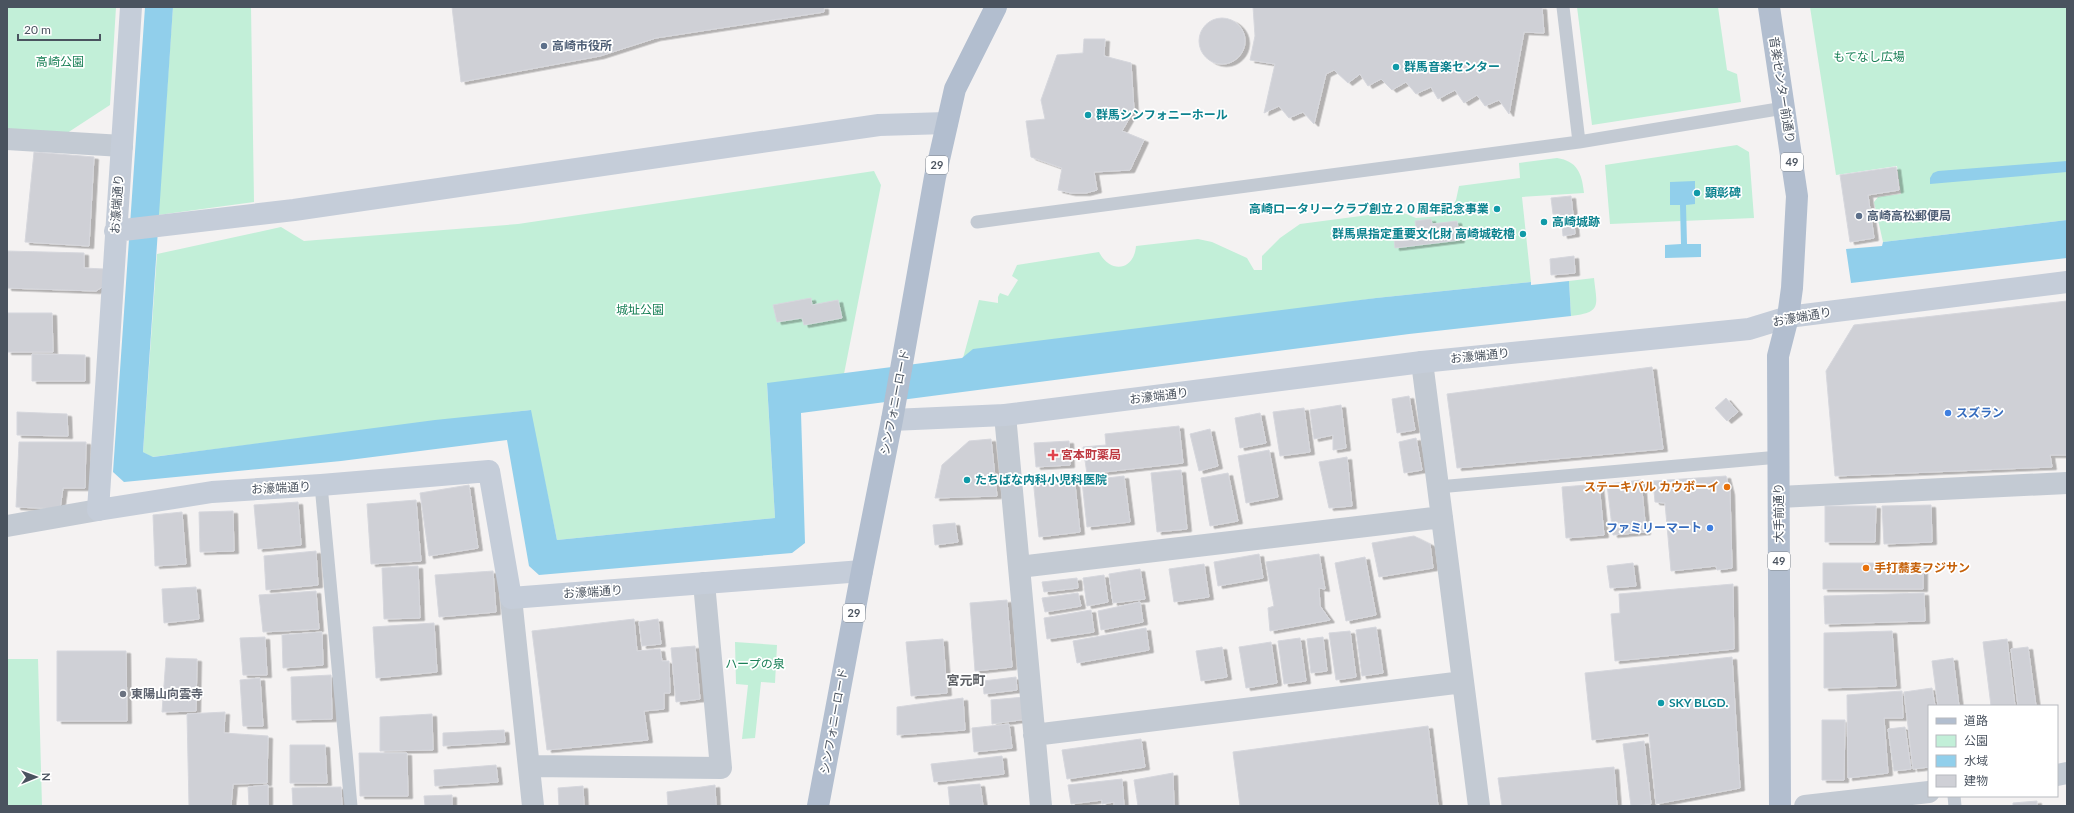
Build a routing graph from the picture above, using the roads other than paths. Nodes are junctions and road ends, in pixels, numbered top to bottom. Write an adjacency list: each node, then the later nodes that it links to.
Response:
1 (131, 7): 9 (street, お濠端通り)
2 (996, 7): 6 (main road, シンフォニーロード / 29)
3 (1563, 7): 8 (lane)
4 (1769, 7): 5 (main road, 音楽センター前通り / 49)
5 (1784, 108): 8 (lane); 13 (main road, 音楽センター前通り / 49)
6 (947, 123): 11 (street); 16 (main road, シンフォニーロード / 29)
7 (7, 139): 9 (street)
8 (1579, 142): 10 (lane)
9 (122, 146): 11 (street, お濠端通り)
10 (977, 222)
11 (122, 230): 22 (street, お濠端通り)
12 (2067, 282): 13 (street, お濠端通り)
13 (1788, 317): 14 (street, お濠端通り); 17 (main road, 大手前通り / 49)
14 (1422, 362): 15 (street, お濠端通り); 20 (street)
15 (1005, 415): 16 (street, お濠端通り); 25 (street)
16 (892, 420): 26 (main road, シンフォニーロード / 29)
17 (1779, 456): 20 (lane); 21 (main road, 大手前通り / 49)
18 (2067, 483): 21 (street)
19 (321, 485): 22 (street, お濠端通り); 28 (street, お濠端通り); 33 (lane)
20 (1438, 487): 23 (street)
21 (1779, 497): 38 (main road, 大手前通り / 49)
22 (98, 510): 24 (street)
23 (1442, 517): 25 (street); 29 (street)
24 (7, 526)
25 (1019, 567): 30 (street)
26 (862, 571): 27 (street, お濠端通り); 35 (main road, シンフォニーロード / 29)
27 (704, 583): 28 (street, お濠端通り); 31 (street)
28 (511, 598): 31 (street)
29 (1463, 682): 30 (street); 37 (street)
30 (1034, 735): 36 (street)
31 (529, 766): 34 (street)
32 (1928, 792): 39 (street)
33 (351, 806)
34 (533, 806)
35 (818, 806)
36 (1041, 806)
37 (1479, 806)
38 (1780, 806)
39 (1805, 806)

